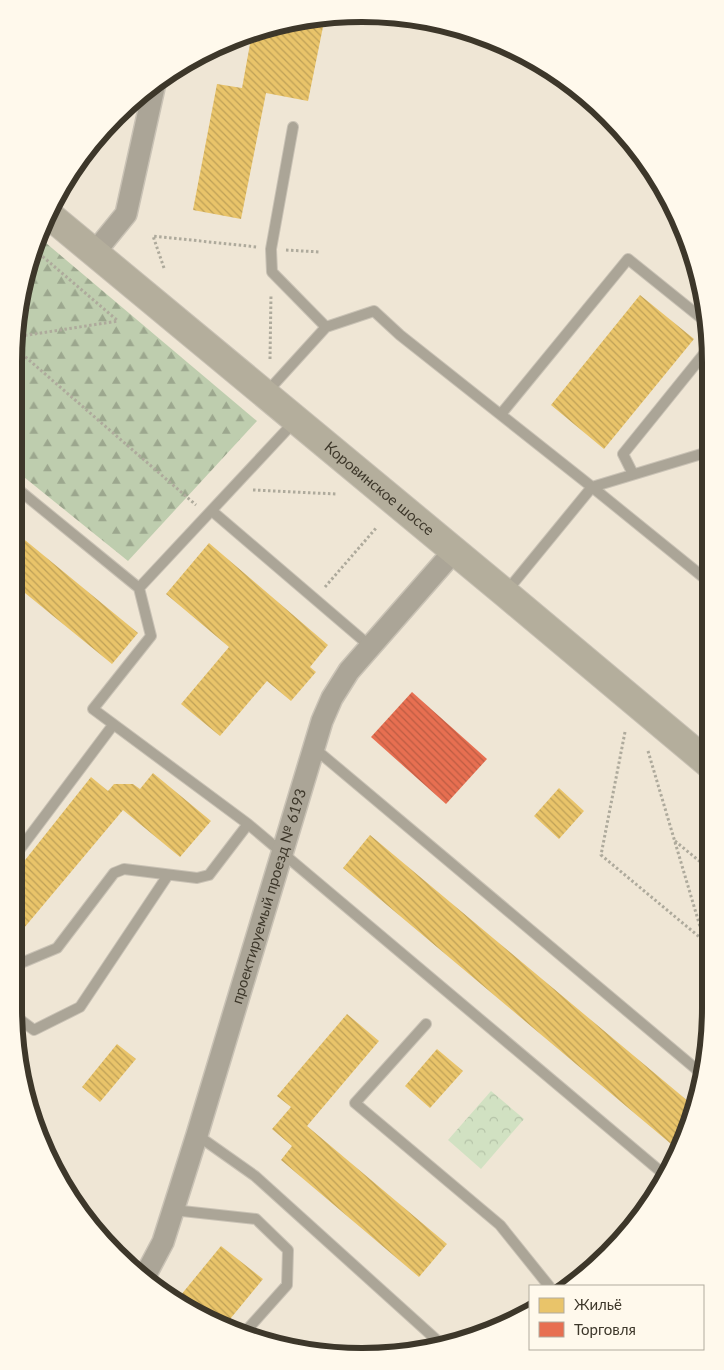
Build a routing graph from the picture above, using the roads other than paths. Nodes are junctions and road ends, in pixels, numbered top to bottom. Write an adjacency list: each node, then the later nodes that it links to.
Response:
1 (152, 95): 4 (street)
2 (293, 127): 6 (lane)
3 (54, 219): 4 (main road, Коровинское шоссе)
4 (95, 252): 8 (main road, Коровинское шоссе)
5 (699, 316): 9 (lane)
6 (326, 327): 8 (lane); 9 (lane)
7 (702, 356): 12 (lane)
8 (264, 394): 10 (main road, Коровинское шоссе)
9 (501, 414): 13 (lane)
10 (295, 420): 15 (lane); 16 (main road, Коровинское шоссе)
11 (702, 454): 12 (lane)
12 (632, 474): 13 (lane)
13 (592, 487): 17 (lane); 19 (lane)
14 (22, 493): 18 (lane)
15 (210, 513): 18 (lane); 20 (lane)
16 (454, 550): 19 (main road, Коровинское шоссе); 20 (street, проектируемый проезд № 6193)
17 (702, 576)
18 (139, 588): 21 (lane)
19 (505, 593): 23 (main road, Коровинское шоссе)
20 (370, 647): 22 (street, проектируемый проезд № 6193)
21 (113, 725): 24 (lane); 25 (lane)
22 (314, 748): 26 (street, проектируемый проезд № 6193); 31 (lane)
23 (702, 758)
24 (248, 824): 26 (lane); 27 (lane)
25 (22, 846)
26 (282, 854): 32 (street, проектируемый проезд № 6193); 33 (lane)
27 (168, 875): 28 (lane); 29 (lane)
28 (22, 963)
29 (23, 1022)
30 (426, 1024): 36 (lane)
31 (696, 1069)
32 (197, 1135): 34 (street, проектируемый проезд № 6193); 38 (lane)
33 (660, 1171)
34 (173, 1210): 35 (street, проектируемый проезд № 6193); 37 (lane)
35 (148, 1271)
36 (548, 1285)
37 (249, 1328)
38 (436, 1339)

